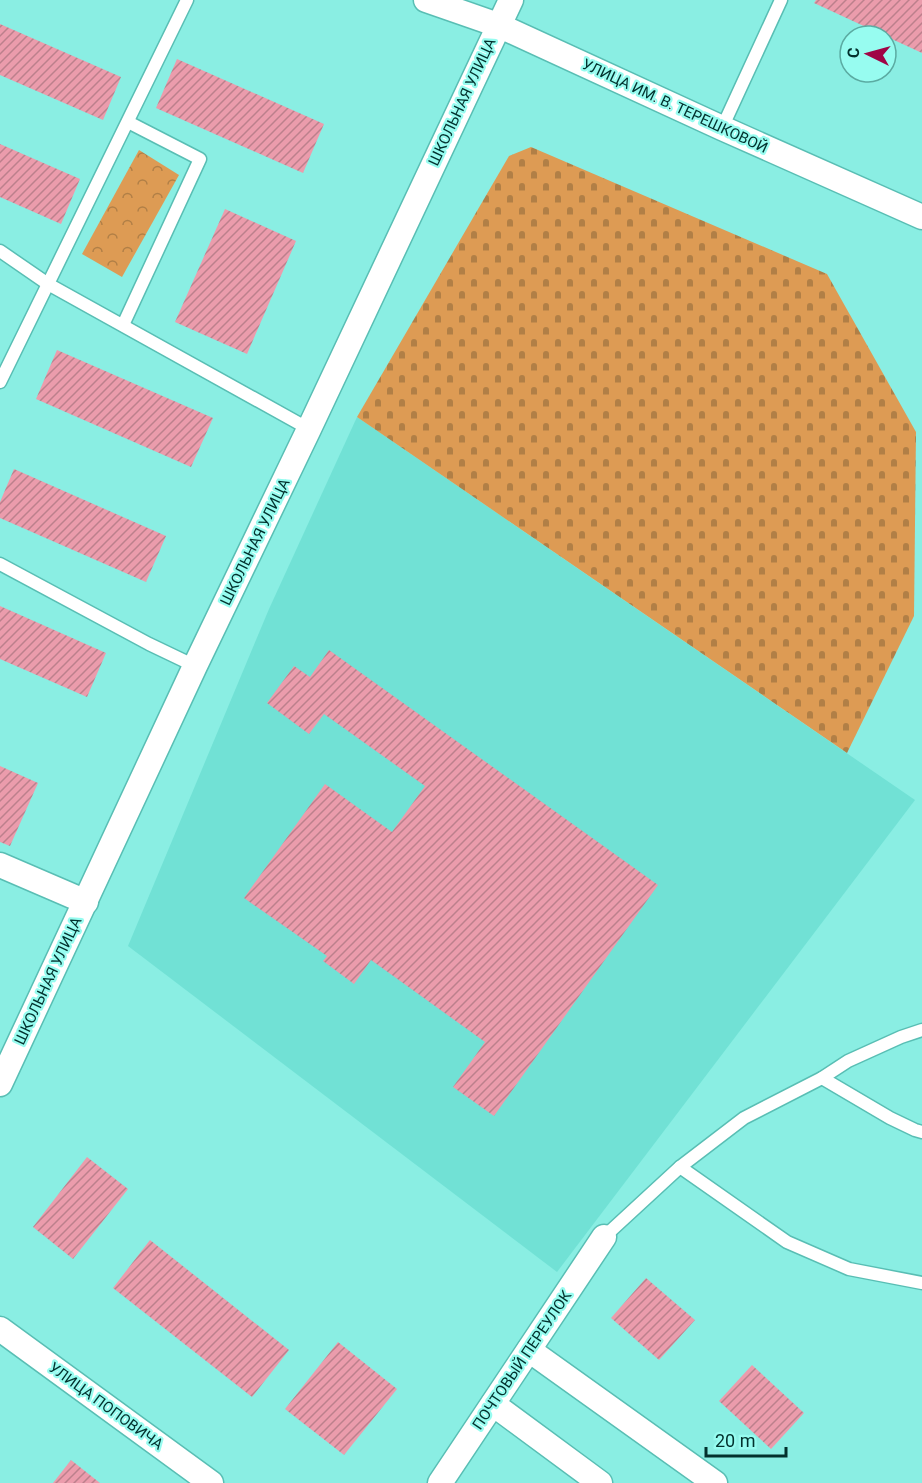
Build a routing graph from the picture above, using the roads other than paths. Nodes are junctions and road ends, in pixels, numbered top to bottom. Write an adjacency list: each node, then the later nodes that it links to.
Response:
1 (188, 0): 6 (lane)
2 (426, 0): 5 (street, УЛИЦА ИМ. В. ТЕРЕШКОВОЙ)
3 (511, 0): 5 (street, ШКОЛЬНАЯ УЛИЦА)
4 (781, 0): 7 (lane)
5 (498, 25): 7 (street, УЛИЦА ИМ. В. ТЕРЕШКОВОЙ); 13 (street, ШКОЛЬНАЯ УЛИЦА)
6 (128, 122): 10 (lane); 11 (lane)
7 (722, 128): 8 (street, УЛИЦА ИМ. В. ТЕРЕШКОВОЙ)
8 (922, 217)
9 (0, 250): 10 (lane)
10 (48, 284): 11 (lane); 12 (lane)
11 (123, 325): 13 (lane)
12 (0, 382)
13 (309, 429): 15 (street, ШКОЛЬНАЯ УЛИЦА)
14 (0, 564): 15 (lane)
15 (195, 666): 17 (street, ШКОЛЬНАЯ УЛИЦА)
16 (0, 865): 17 (street)
17 (86, 902): 20 (street, ШКОЛЬНАЯ УЛИЦА)
18 (922, 1030): 19 (lane)
19 (822, 1078): 21 (lane); 22 (lane)
20 (0, 1084)
21 (922, 1132)
22 (680, 1167): 23 (lane); 24 (lane)
23 (604, 1237): 26 (street, ПОЧТОВЫЙ ПЕРЕУЛОК)
24 (922, 1283)
25 (0, 1329): 28 (street, УЛИЦА ПОПОВИЧА)
26 (529, 1350): 27 (street, ПОЧТОВЫЙ ПЕРЕУЛОК); 31 (street)
27 (493, 1404): 29 (street, ПОЧТОВЫЙ ПЕРЕУЛОК); 30 (street)
28 (211, 1483)
29 (440, 1483)
30 (600, 1483)
31 (715, 1483)

